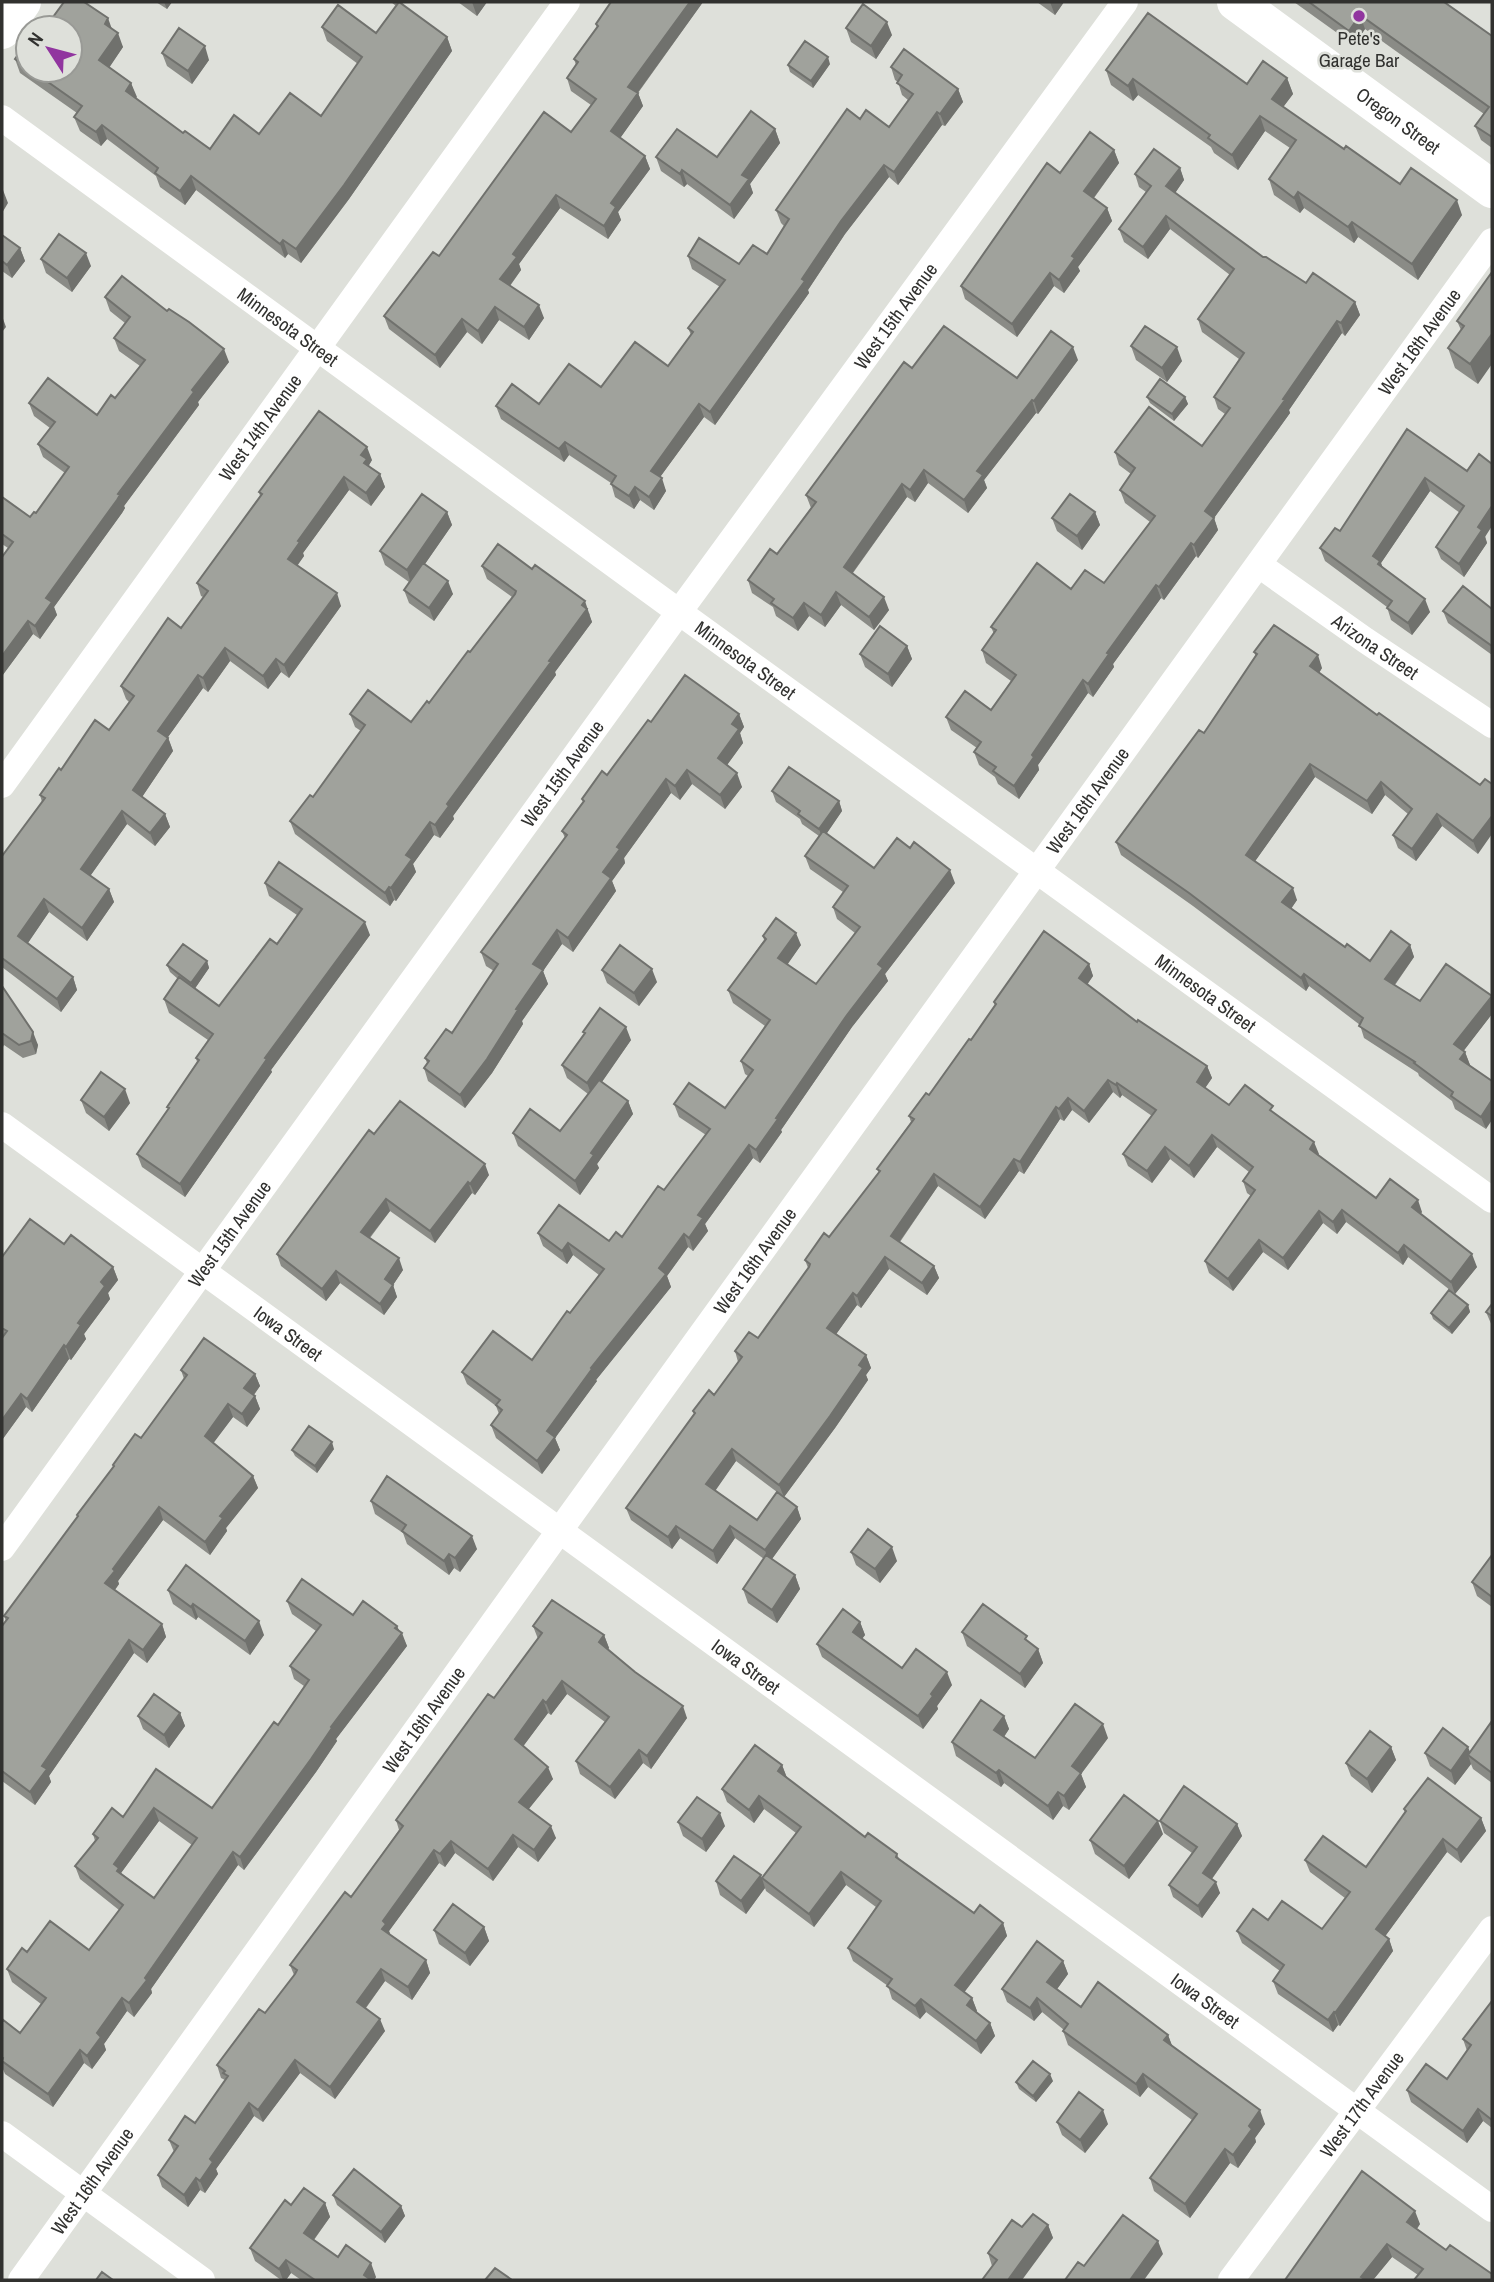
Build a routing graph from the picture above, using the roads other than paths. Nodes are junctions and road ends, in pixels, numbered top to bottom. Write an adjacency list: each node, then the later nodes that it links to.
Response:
1 (22, 2): 5 (main road)
2 (567, 2): 9 (street, West 14th Avenue)
3 (1125, 2): 11 (street, West 15th Avenue)
4 (1237, 2): 7 (main road, Oregon Street)
5 (2, 30)
6 (2, 118): 9 (street, Minnesota Street)
7 (1492, 189)
8 (1492, 241): 10 (street, West 16th Avenue)
9 (319, 348): 11 (street, Minnesota Street); 13 (street, West 14th Avenue)
10 (1259, 565): 12 (street, Arizona Street); 14 (street, West 16th Avenue)
11 (679, 612): 14 (street, Minnesota Street); 17 (street, West 15th Avenue)
12 (1492, 725)
13 (2, 785)
14 (1038, 871): 16 (street, Minnesota Street); 18 (street, West 16th Avenue)
15 (2, 1125): 17 (street, Iowa Street)
16 (1492, 1200)
17 (202, 1272): 18 (street, Iowa Street); 19 (street, West 15th Avenue)
18 (560, 1530): 21 (street, Iowa Street); 23 (street, West 16th Avenue)
19 (2, 1548)
20 (1492, 1929): 21 (street, West 17th Avenue)
21 (1357, 2110): 24 (street, Iowa Street); 27 (street, West 17th Avenue)
22 (2, 2134): 23 (street)
23 (83, 2193): 25 (street, West 16th Avenue); 26 (street)
24 (1492, 2209)
25 (21, 2280)
26 (202, 2280)
27 (1231, 2280)

